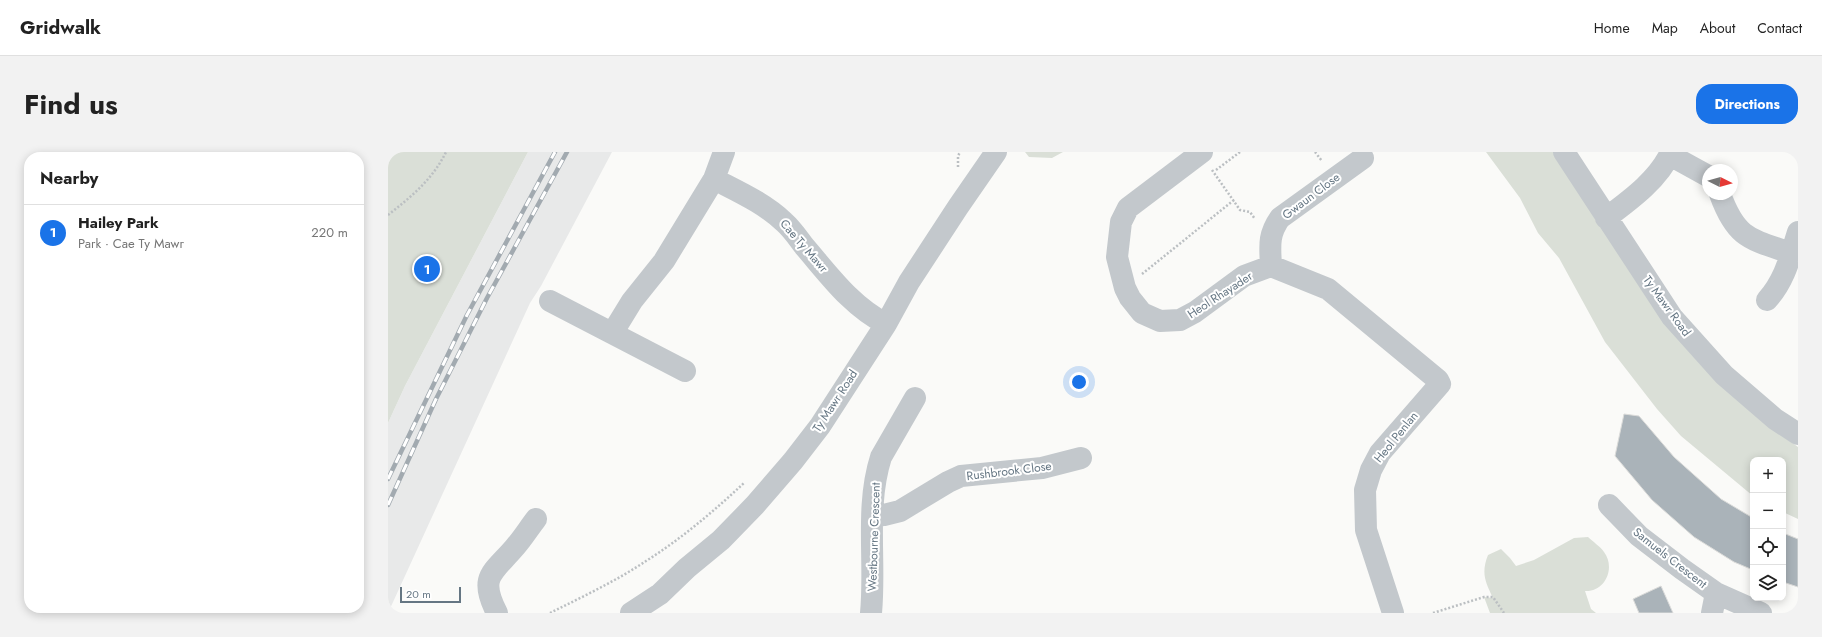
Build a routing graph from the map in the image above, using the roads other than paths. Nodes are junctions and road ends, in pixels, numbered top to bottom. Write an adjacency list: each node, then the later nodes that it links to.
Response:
1 (724, 152): 8 (street)
2 (1564, 152): 10 (street, Ty Mawr Road)
3 (992, 153): 16 (street, Ty Mawr Road)
4 (1201, 153): 13 (street, Heol Rhayader)
5 (1671, 153): 7 (street); 10 (street)
6 (1363, 158): 13 (street, Gwaun Close)
7 (1702, 172)
8 (714, 180): 16 (street, Cae Ty Mawr); 17 (street)
9 (1722, 200): 12 (street)
10 (1606, 218): 20 (street, Ty Mawr Road)
11 (1798, 232): 12 (street)
12 (1791, 253): 14 (street)
13 (1271, 266): 29 (street, Heol Penlan)
14 (1767, 300)
15 (550, 301): 17 (street)
16 (886, 324): 27 (street, Ty Mawr Road)
17 (613, 332): 18 (street)
18 (685, 371)
19 (915, 398): 23 (street, Westbourne Crescent)
20 (1798, 434)
21 (1082, 458): 23 (street, Rushbrook Close)
22 (1609, 505): 25 (street, Samuels Crescent)
23 (873, 516): 28 (street, Westbourne Crescent)
24 (536, 519): 26 (street)
25 (1714, 603): 30 (street, Samuels Crescent)
26 (497, 613)
27 (631, 613)
28 (871, 613)
29 (1392, 613)
30 (1761, 613)

